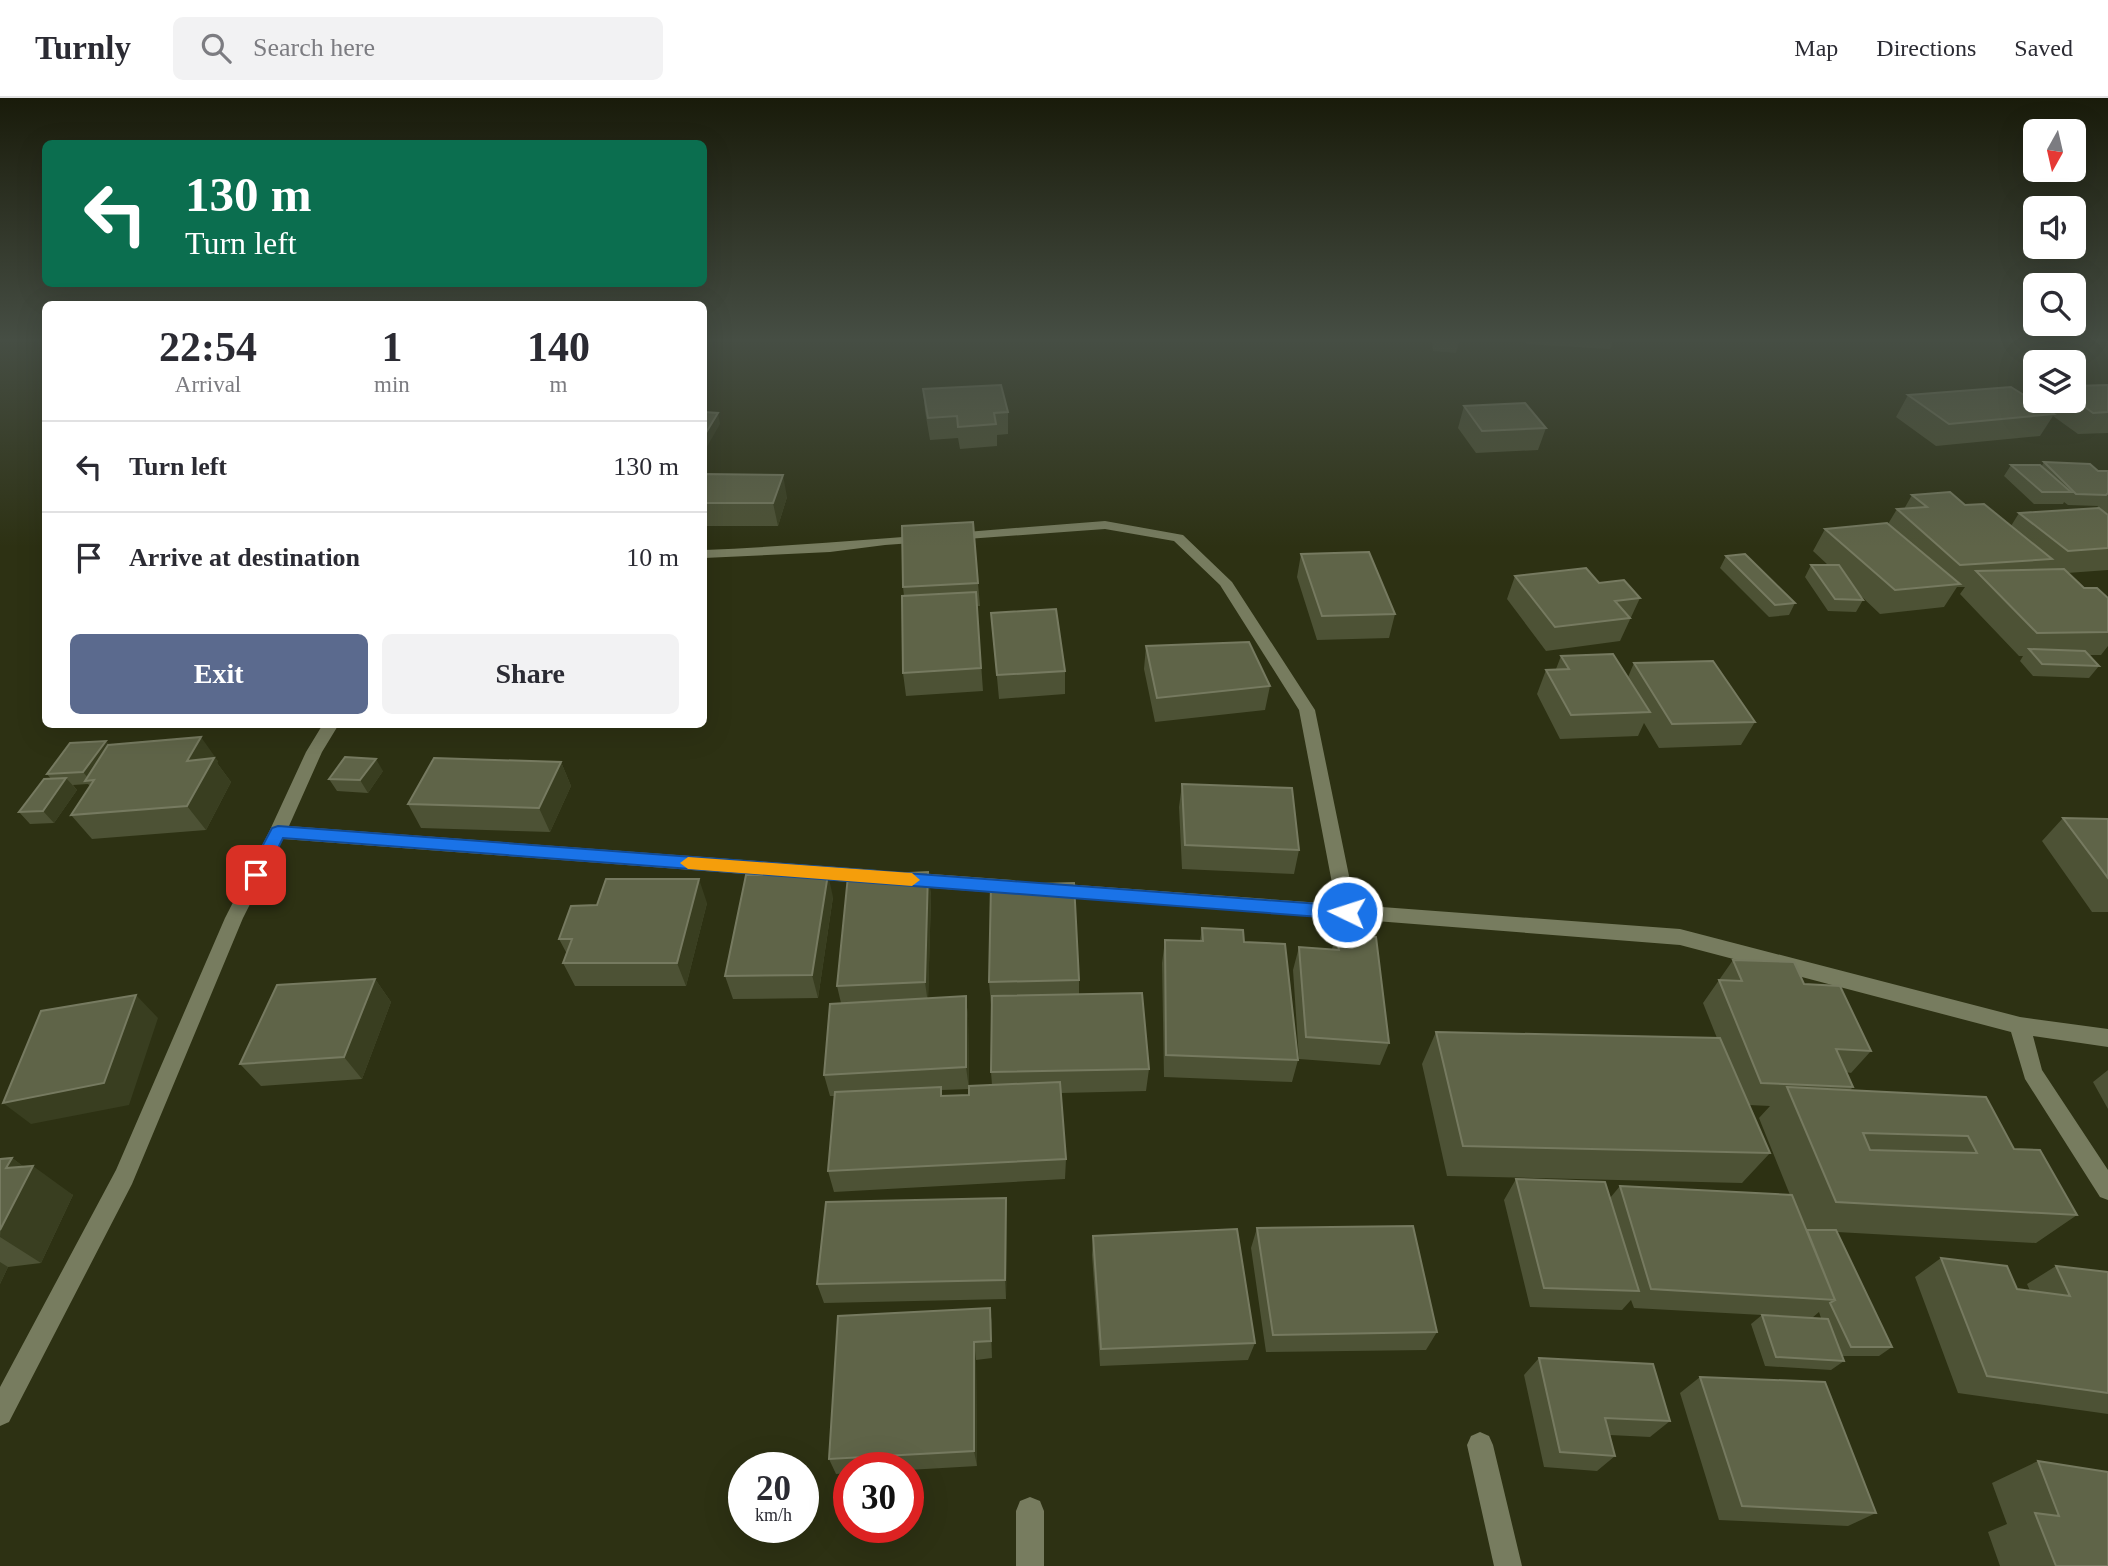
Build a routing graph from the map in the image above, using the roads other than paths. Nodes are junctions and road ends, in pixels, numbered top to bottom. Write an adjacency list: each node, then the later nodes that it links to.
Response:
1 (707, 554): 4 (street)
2 (329, 728): 3 (street)
3 (278, 832): 4 (street); 8 (street)
4 (1347, 912): 5 (street)
5 (2020, 1026): 6 (street); 7 (street)
6 (2108, 1038)
7 (2108, 1189)
8 (0, 1413)
9 (1480, 1445): 12 (street)
10 (1030, 1511): 11 (street)
11 (1030, 1566)
12 (1508, 1566)

